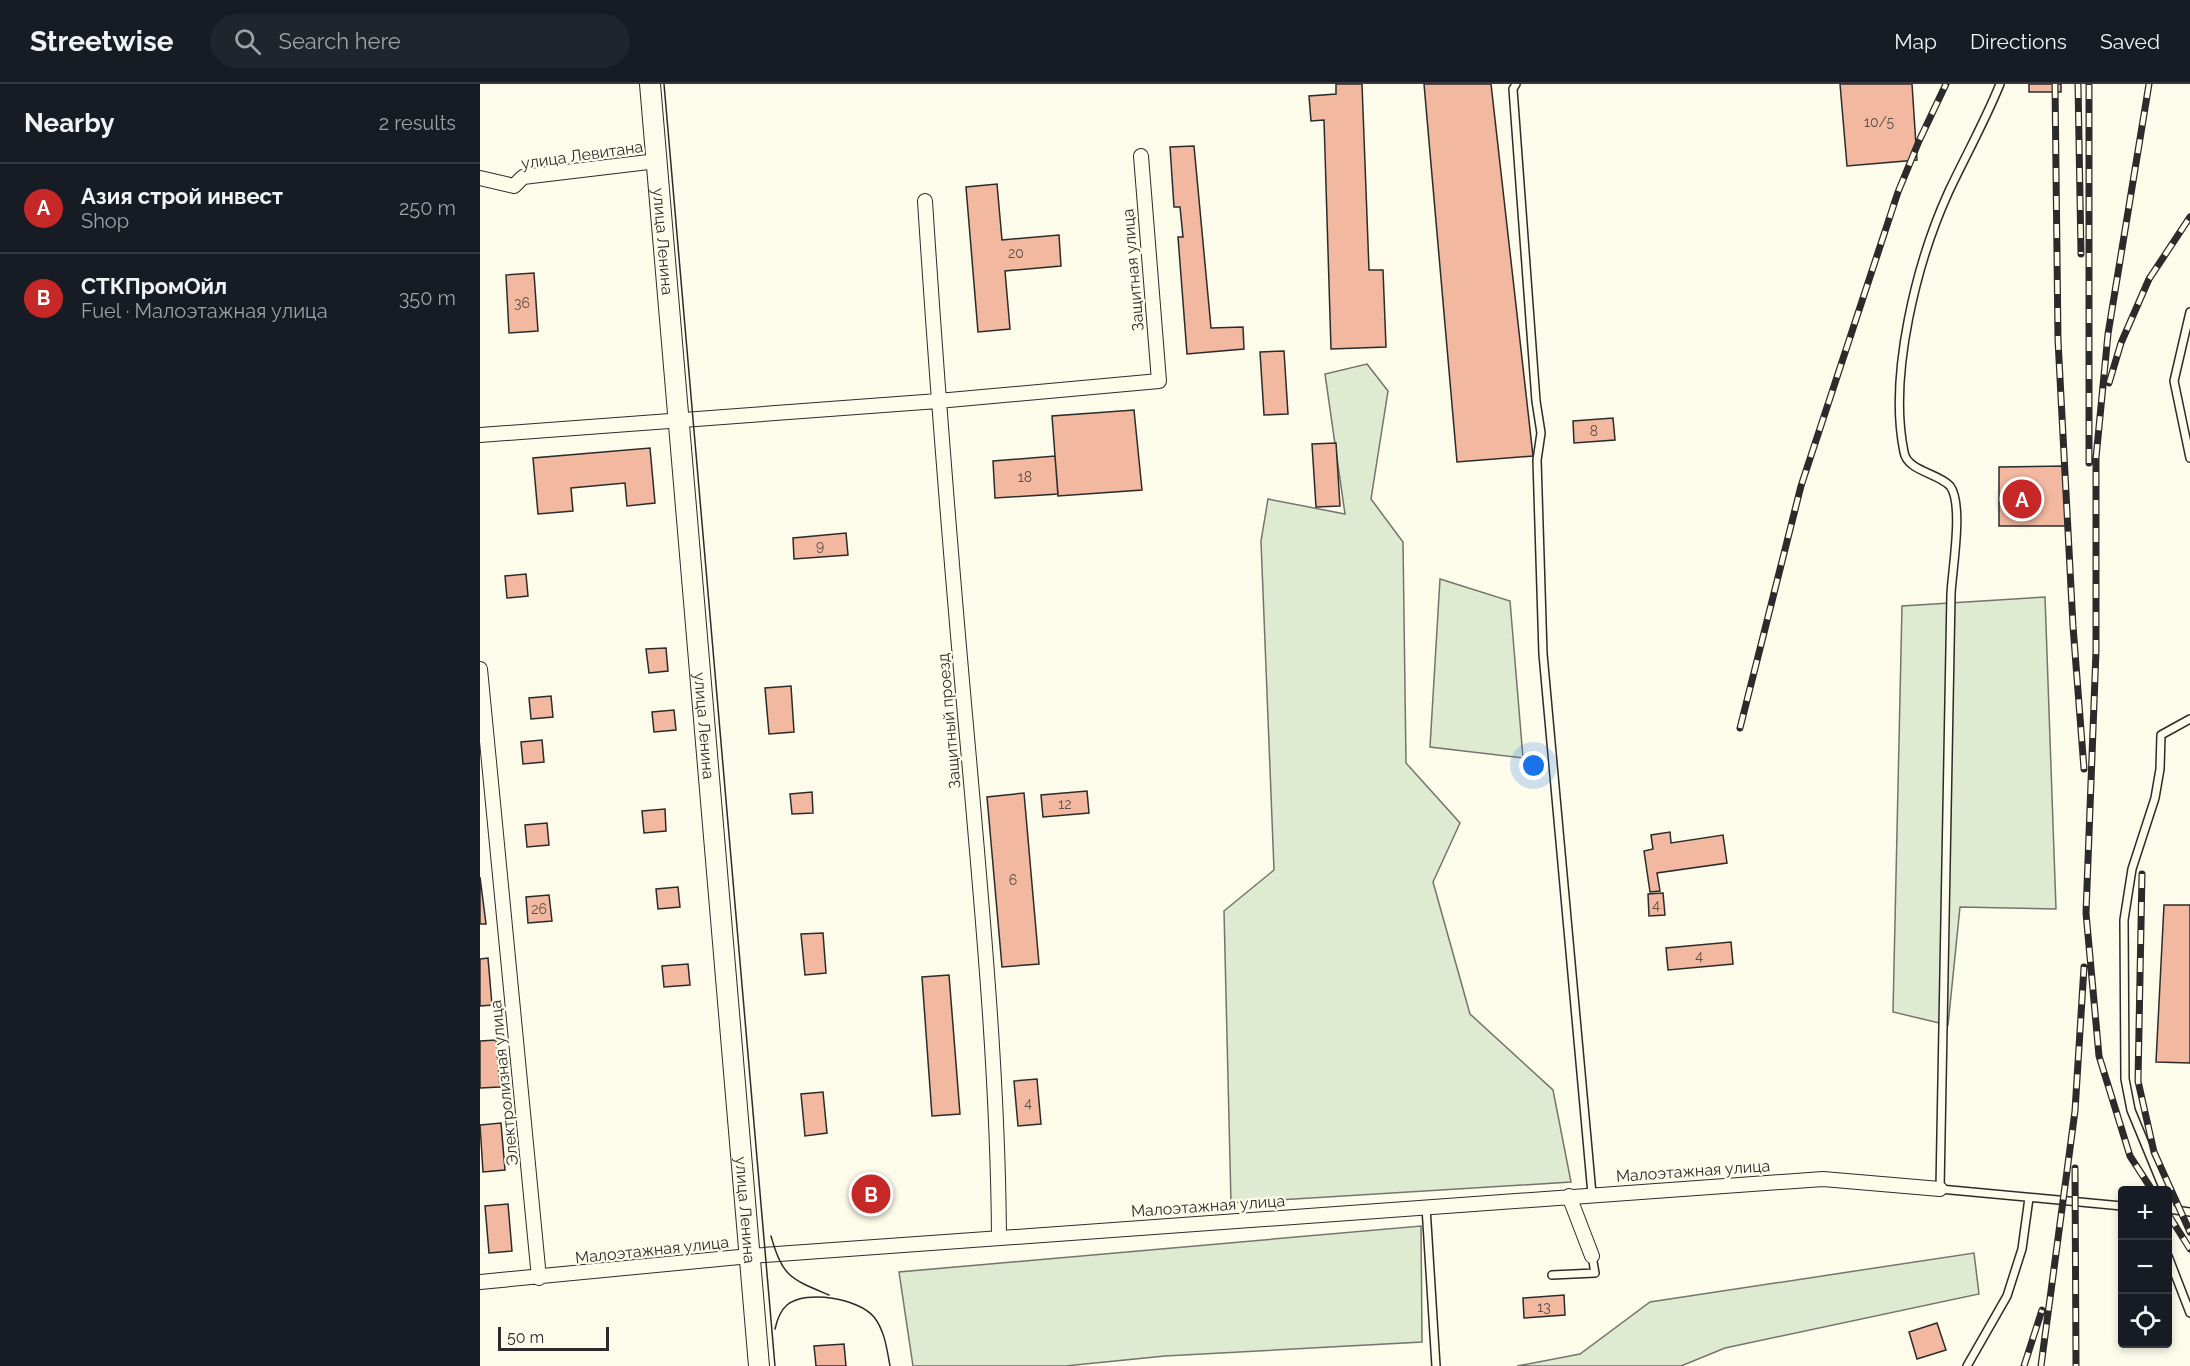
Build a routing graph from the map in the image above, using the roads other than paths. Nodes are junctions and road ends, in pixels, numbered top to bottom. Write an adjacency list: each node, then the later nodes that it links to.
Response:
1 (650, 84): 5 (main road, улица Ленина)
2 (1516, 84): 17 (lane)
3 (2000, 84): 16 (lane)
4 (1141, 156): 9 (street, Защитная улица)
5 (657, 161): 6 (street, улица Левитана); 10 (main road, улица Ленина)
6 (480, 178)
7 (925, 201): 9 (street, Защитный проезд)
8 (2190, 312): 12 (lane)
9 (938, 401): 10 (street); 24 (street, Защитный проезд)
10 (677, 420): 11 (street); 25 (main road, улица Ленина)
11 (480, 435)
12 (2190, 458)
13 (480, 669): 29 (street, Электролизная улица)
14 (2190, 719): 15 (lane)
15 (2162, 1186)
16 (1940, 1189): 17 (street, Малоэтажная улица); 19 (lane)
17 (1592, 1194): 18 (street, Малоэтажная улица)
18 (1569, 1196): 21 (street, Малоэтажная улица); 26 (street)
19 (2029, 1198): 20 (lane); 34 (lane)
20 (2118, 1206)
21 (1426, 1207): 24 (street, Малоэтажная улица); 33 (lane)
22 (2172, 1209): 23 (lane)
23 (2190, 1212)
24 (999, 1238): 25 (street, Малоэтажная улица)
25 (750, 1256): 29 (street, Малоэтажная улица); 32 (main road, улица Ленина)
26 (1592, 1256): 28 (lane)
27 (2172, 1266): 31 (lane)
28 (1552, 1275)
29 (539, 1278): 30 (street, Малоэтажная улица)
30 (480, 1282)
31 (2190, 1313)
32 (759, 1366)
33 (1436, 1366)
34 (1968, 1366)

